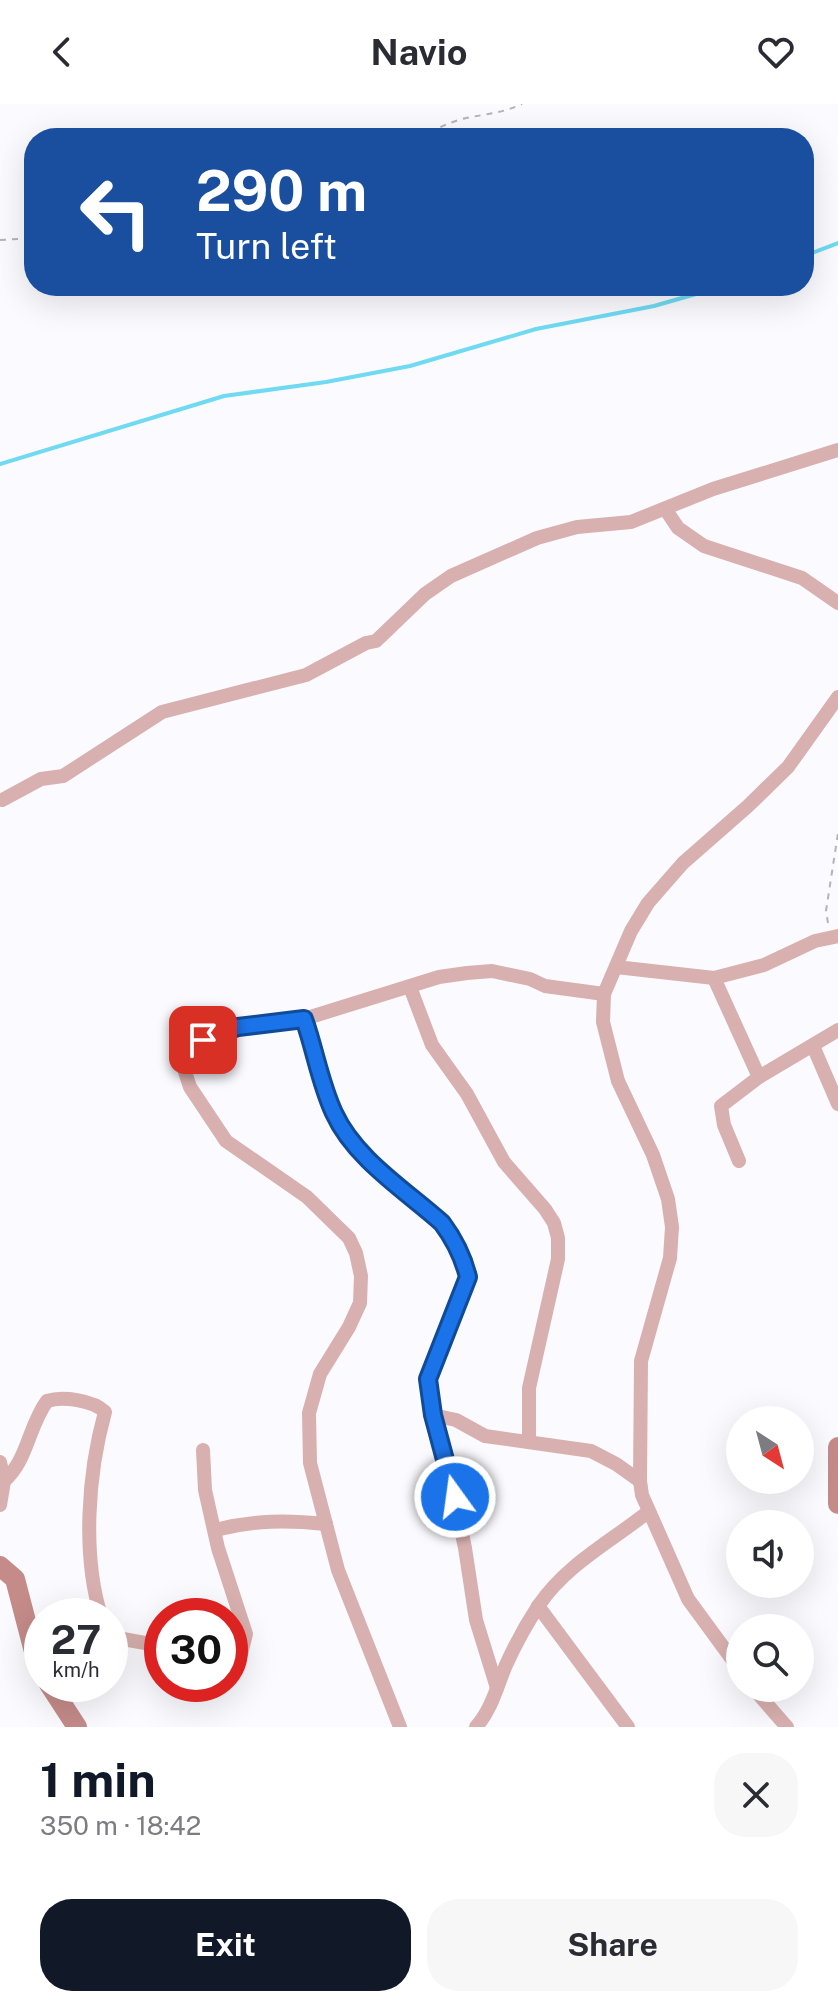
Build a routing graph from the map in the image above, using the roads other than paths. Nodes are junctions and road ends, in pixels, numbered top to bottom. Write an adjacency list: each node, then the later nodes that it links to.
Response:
1 (838, 450): 2 (street)
2 (666, 510): 3 (street); 5 (street)
3 (838, 603)
4 (838, 697): 7 (street)
5 (2, 800)
6 (834, 937): 8 (street)
7 (616, 967): 8 (street); 10 (street)
8 (714, 978): 14 (street)
9 (410, 987): 10 (street); 11 (street); 18 (street)
10 (604, 994): 23 (street)
11 (304, 1019): 17 (street); 27 (street)
12 (838, 1030): 13 (street)
13 (813, 1046): 14 (street); 15 (street)
14 (759, 1077): 16 (street)
15 (838, 1104)
16 (739, 1161)
17 (433, 1415): 18 (street); 35 (street)
18 (529, 1441): 23 (street)
19 (838, 1447): 24 (main road)
20 (203, 1450): 28 (street)
21 (0, 1462): 22 (street)
22 (4, 1481): 25 (street); 30 (street)
23 (640, 1481): 26 (street)
24 (838, 1504)
25 (0, 1505)
26 (648, 1512): 32 (street); 34 (street)
27 (326, 1524): 28 (street); 40 (street)
28 (215, 1530): 31 (street)
29 (0, 1566): 33 (main road)
30 (97, 1598)
31 (234, 1598)
32 (538, 1606): 35 (street); 41 (street)
33 (24, 1614)
34 (726, 1651)
35 (497, 1688): 38 (street)
36 (61, 1702): 39 (main road)
37 (765, 1702): 42 (street)
38 (482, 1725)
39 (77, 1727)
40 (400, 1727)
41 (628, 1727)
42 (787, 1727)

